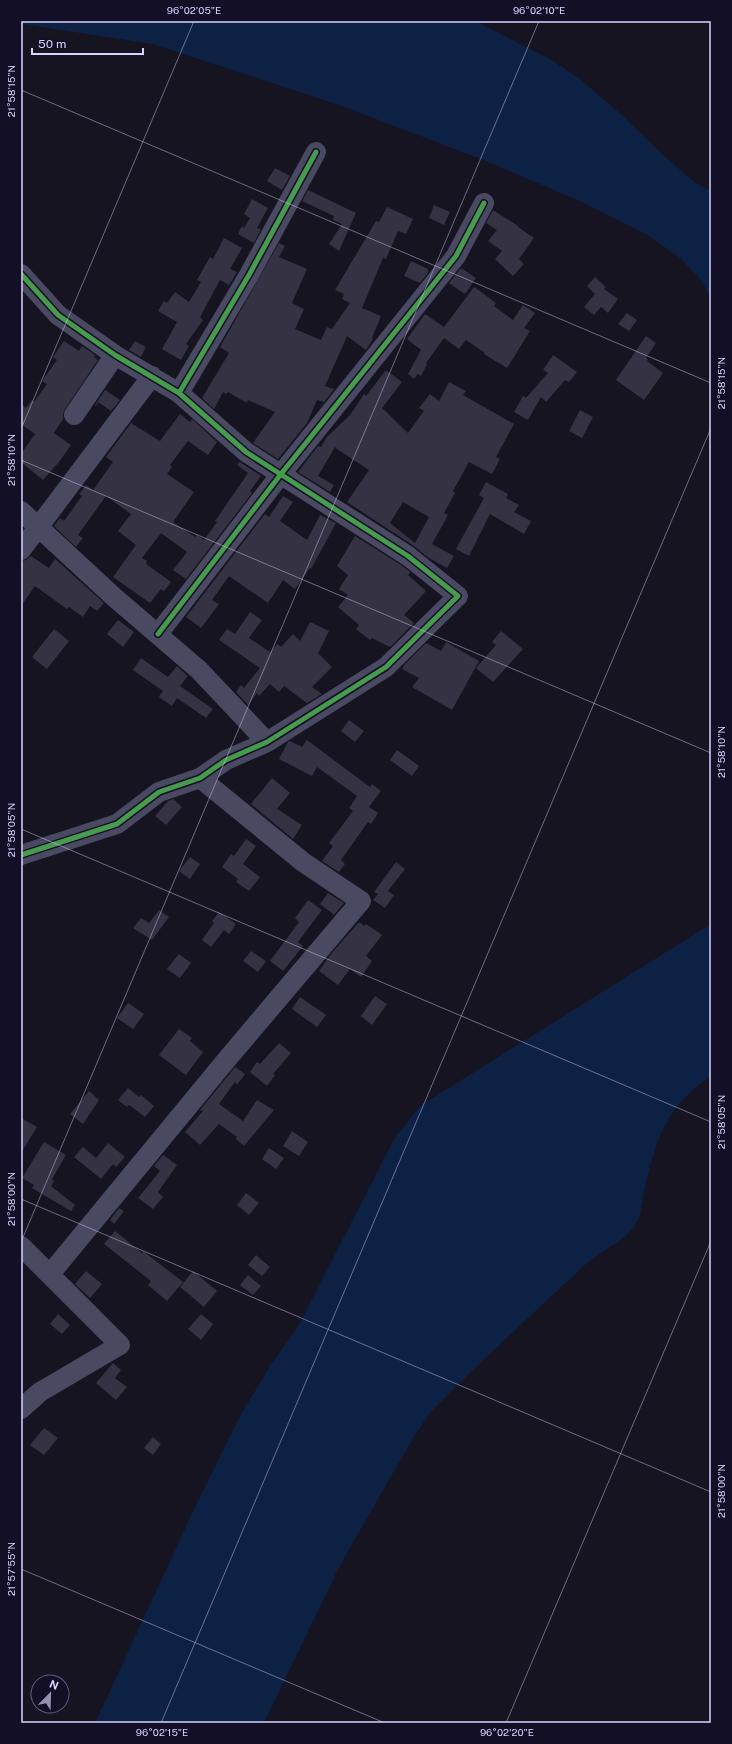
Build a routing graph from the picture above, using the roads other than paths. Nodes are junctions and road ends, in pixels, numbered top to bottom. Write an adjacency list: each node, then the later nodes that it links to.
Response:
1 (316, 152): 6 (street)
2 (484, 204): 8 (street)
3 (21, 274): 4 (street)
4 (115, 355): 5 (street); 7 (street)
5 (152, 376): 6 (street); 10 (street)
6 (179, 393): 8 (street)
7 (74, 415)
8 (281, 474): 12 (street); 13 (street)
9 (21, 511): 10 (street)
10 (39, 528): 11 (street); 12 (street)
11 (21, 550)
12 (158, 634): 13 (street)
13 (267, 742): 14 (street)
14 (200, 778): 15 (street); 17 (street)
15 (21, 855)
16 (21, 1246): 17 (street)
17 (50, 1274): 18 (street)
18 (21, 1409)

